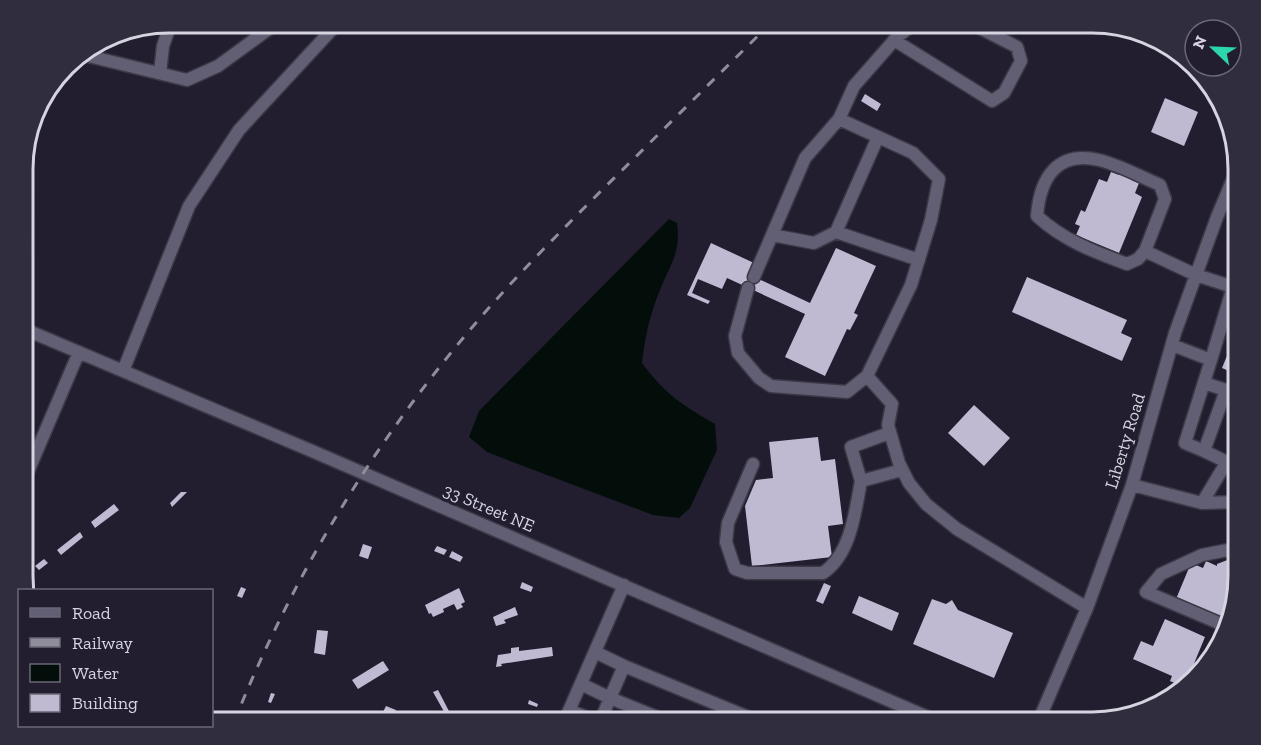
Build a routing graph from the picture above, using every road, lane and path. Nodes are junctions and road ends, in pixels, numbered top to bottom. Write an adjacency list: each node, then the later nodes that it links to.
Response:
1 (167, 33): 8 (street)
2 (262, 33): 8 (street)
3 (328, 33): 23 (street)
4 (902, 33): 6 (street)
5 (991, 33): 6 (street)
6 (894, 40): 9 (street)
7 (92, 57): 8 (street)
8 (160, 73)
9 (839, 119): 10 (street); 13 (street)
10 (878, 137): 12 (street); 15 (street)
11 (1228, 205): 16 (street, Liberty Road)
12 (837, 232): 13 (street); 15 (street)
13 (772, 235): 24 (street)
14 (1145, 251): 14 (street); 16 (street)
15 (919, 260): 24 (street)
16 (1196, 275): 17 (street); 20 (street, Liberty Road)
17 (1228, 285)
18 (1228, 304): 22 (street)
19 (33, 333): 21 (street, 33 Street NE)
20 (1172, 345): 22 (street); 34 (street, Liberty Road)
21 (79, 352): 23 (street, 33 Street NE); 29 (street)
22 (1212, 360): 25 (street)
23 (123, 371): 38 (street, 33 Street NE)
24 (867, 376): 26 (street)
25 (1204, 382): 27 (street); 27 (street)
26 (889, 433): 32 (street); 33 (street)
27 (1204, 451): 28 (street)
28 (1228, 457)
29 (33, 460)
30 (753, 464): 33 (street)
31 (1228, 464): 36 (street)
32 (902, 470): 33 (street); 39 (street)
33 (861, 481)
34 (1132, 485): 36 (street); 39 (street, Liberty Road)
35 (1228, 502): 36 (street)
36 (1202, 503)
37 (1228, 550): 40 (street)
38 (624, 585): 41 (street); 50 (street, 33 Street NE)
39 (1088, 608): 51 (street, Liberty Road)
40 (1220, 623)
41 (595, 652): 42 (street); 43 (street)
42 (624, 666): 44 (street); 49 (street)
43 (581, 684): 44 (street); 45 (street)
44 (610, 698): 47 (street); 48 (street)
45 (569, 710): 46 (street)
46 (574, 712)
47 (603, 712)
48 (644, 712)
49 (736, 712)
50 (916, 712)
51 (1042, 712)

